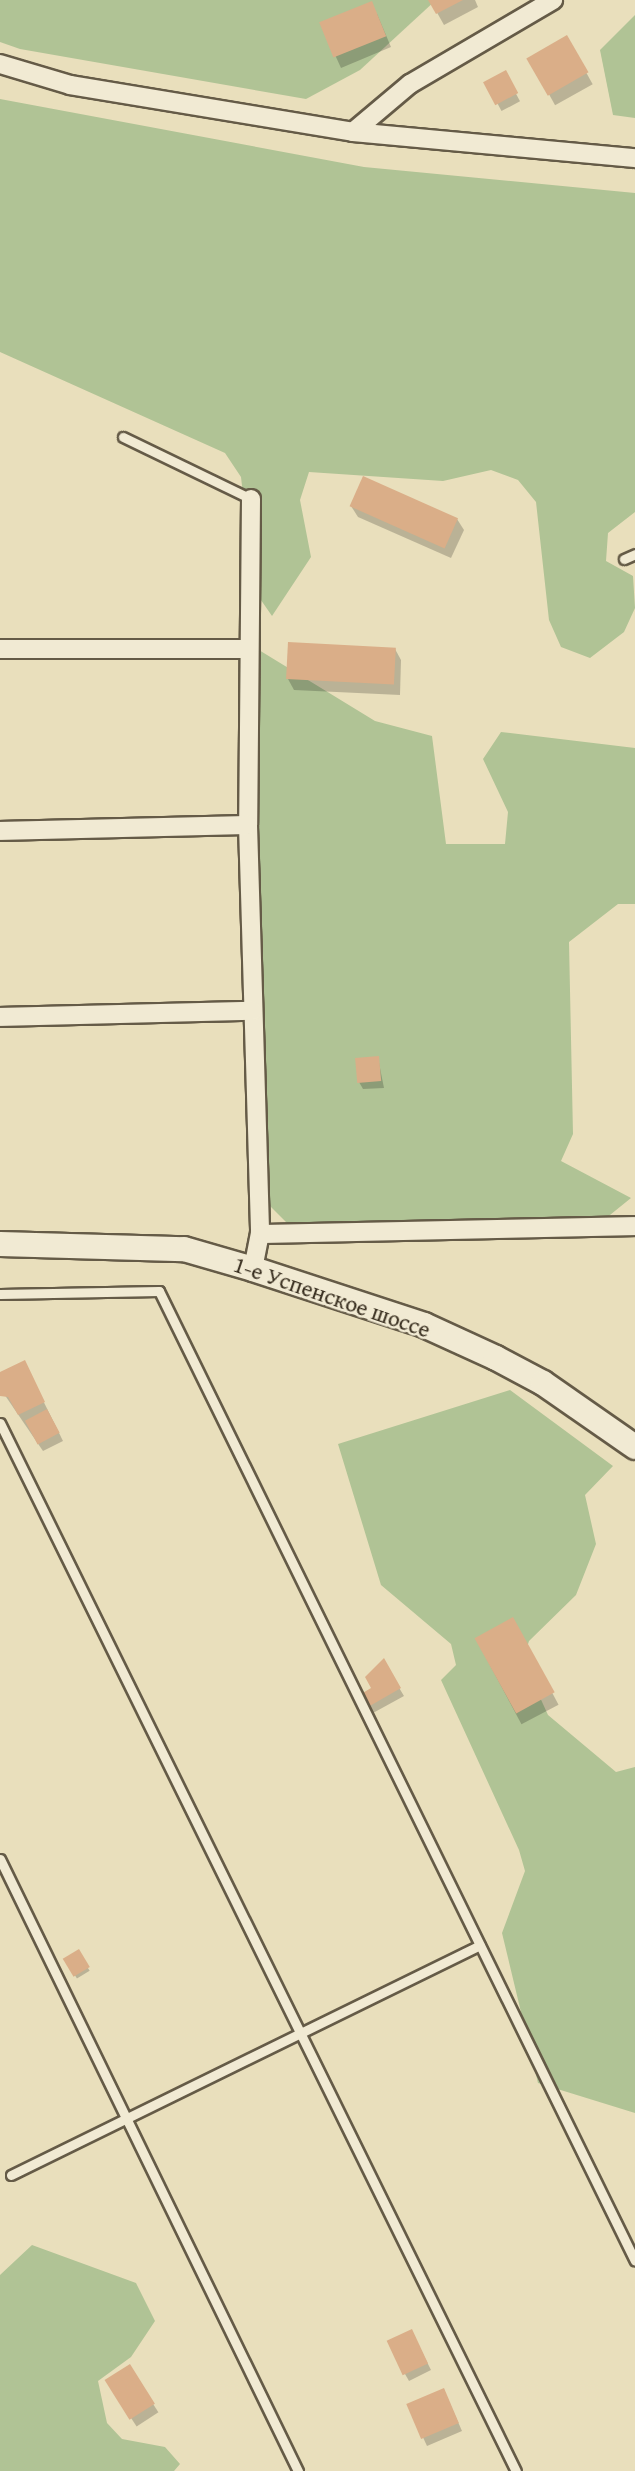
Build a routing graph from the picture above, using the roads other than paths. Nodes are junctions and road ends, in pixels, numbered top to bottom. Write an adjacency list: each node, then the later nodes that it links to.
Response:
1 (553, 0): 3 (street)
2 (0, 64): 3 (street)
3 (353, 132): 4 (street)
4 (635, 158)
5 (123, 437): 6 (lane)
6 (251, 499): 10 (street)
7 (635, 554): 8 (lane)
8 (624, 559)
9 (0, 649): 10 (street)
10 (247, 649): 11 (street)
11 (248, 825): 12 (street); 13 (street)
12 (0, 831)
13 (253, 1011): 14 (street); 16 (street)
14 (0, 1017)
15 (635, 1226): 16 (street)
16 (260, 1234): 18 (street)
17 (0, 1244): 18 (main road, 1-е Успенское шоссе)
18 (253, 1269): 21 (main road, 1-е Успенское шоссе)
19 (0, 1294): 23 (lane)
20 (0, 1423): 24 (lane)
21 (635, 1447)
22 (0, 1860): 25 (lane)
23 (480, 1945): 24 (lane); 27 (lane)
24 (301, 2033): 25 (lane); 29 (lane)
25 (126, 2119): 26 (lane); 28 (lane)
26 (11, 2175)
27 (635, 2261)
28 (298, 2471)
29 (516, 2471)

